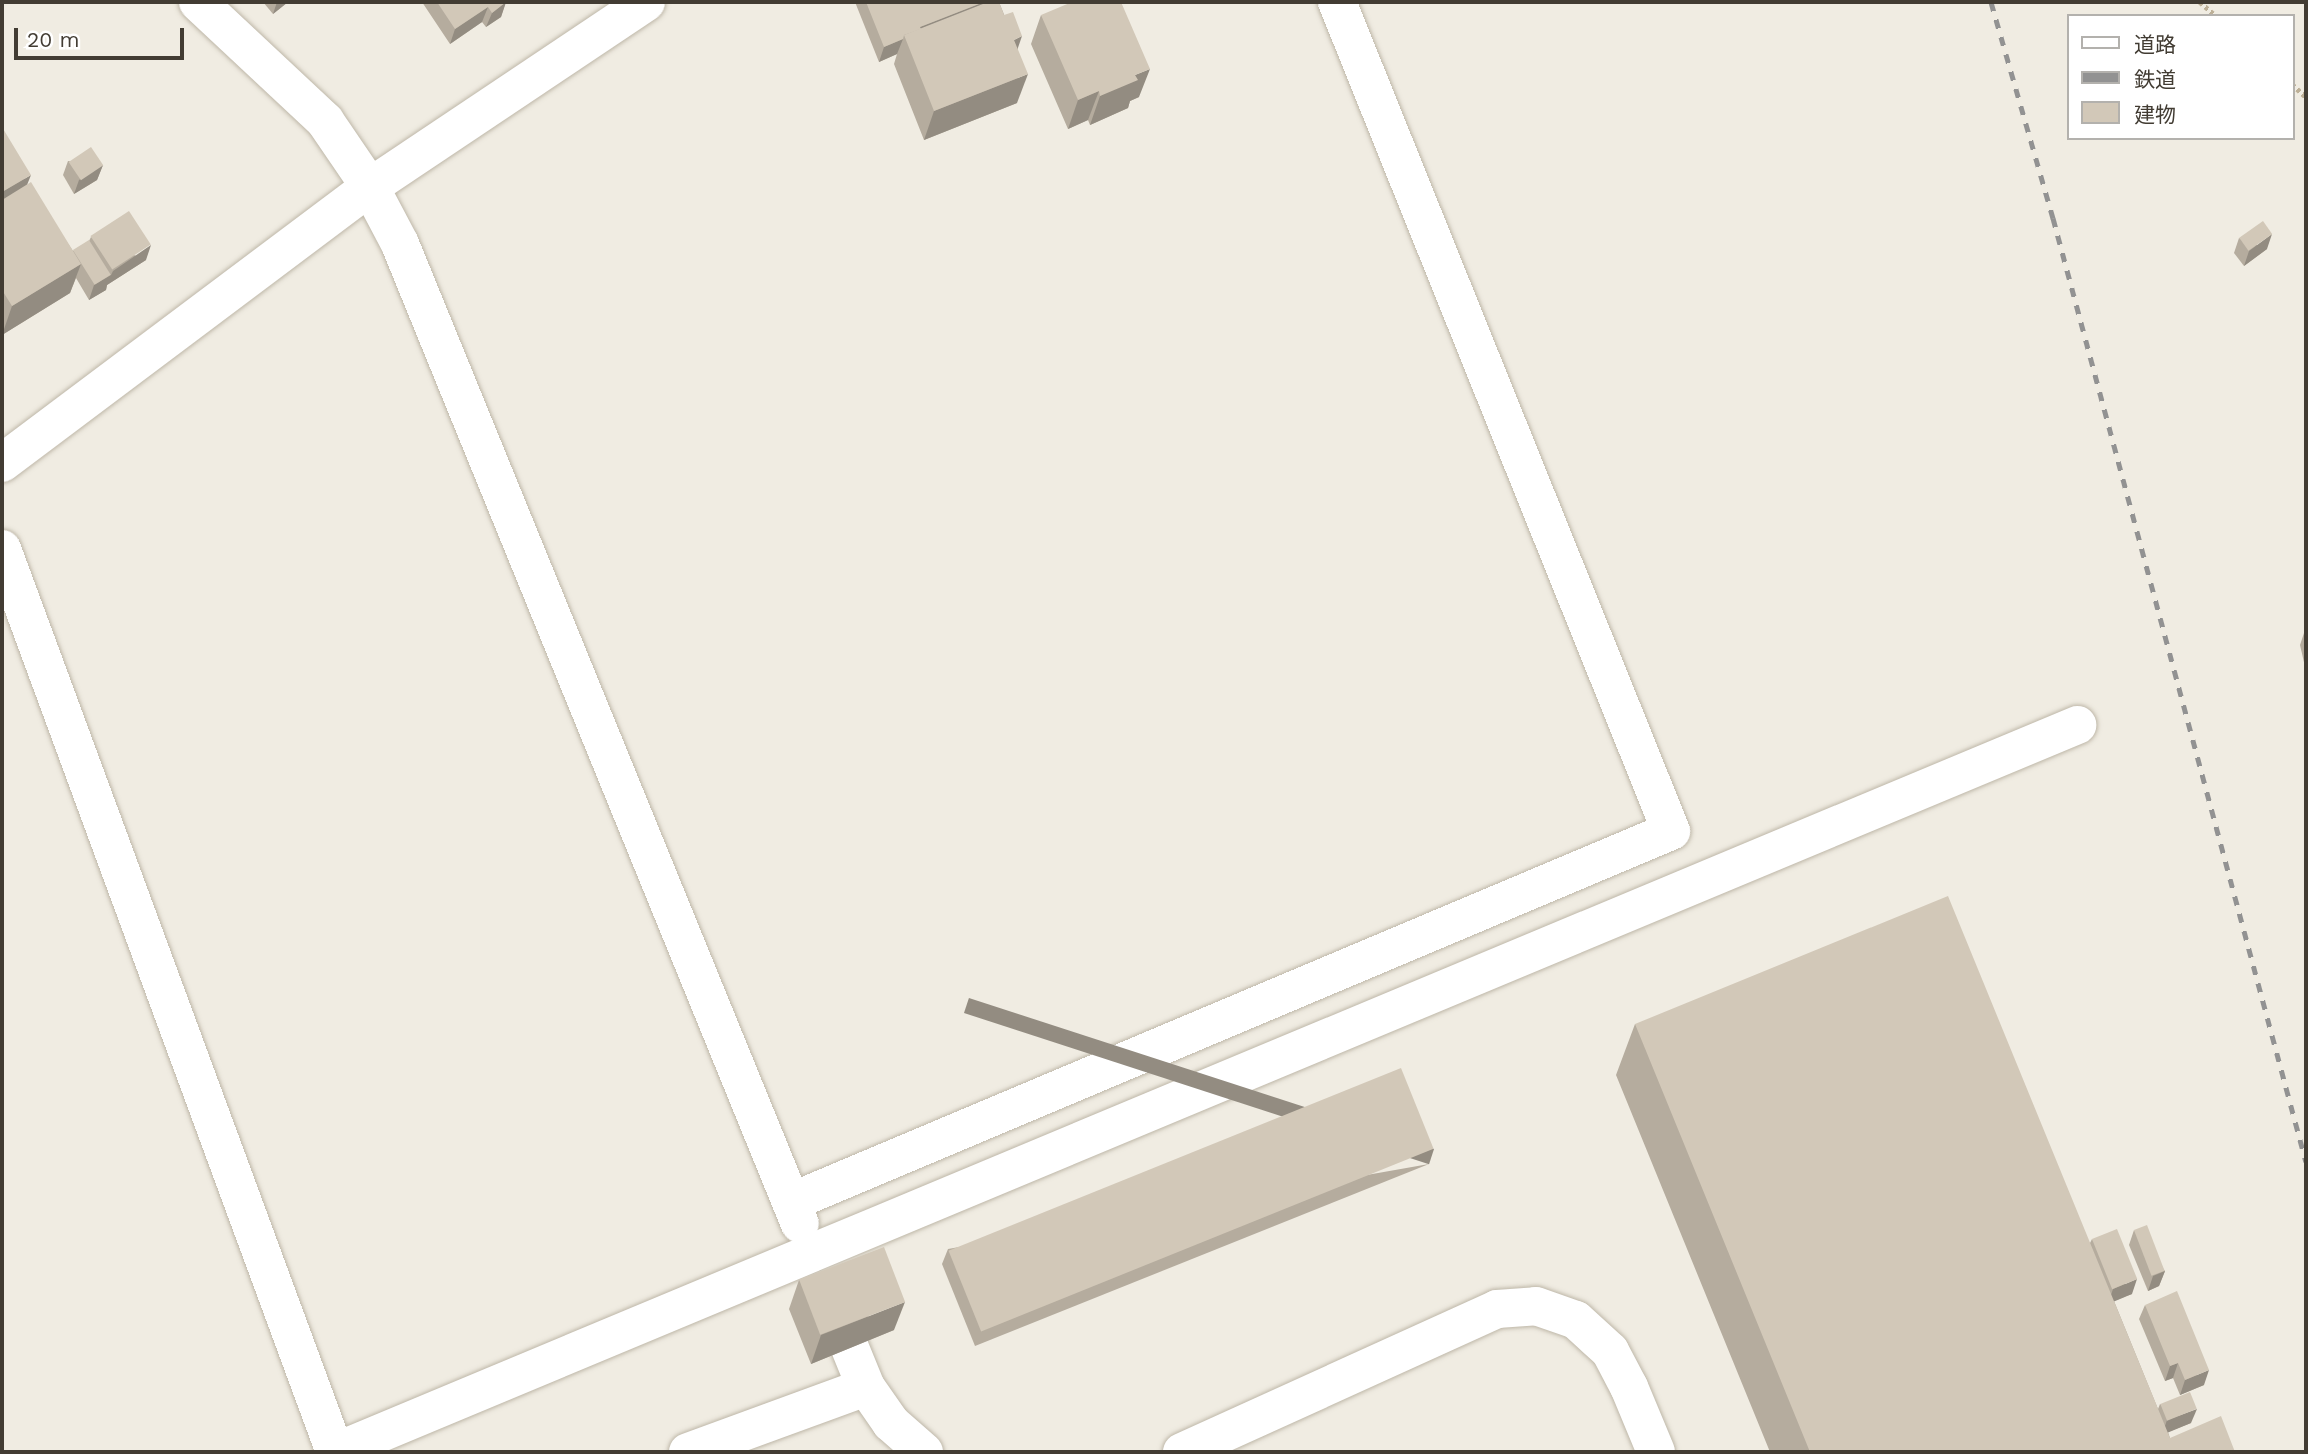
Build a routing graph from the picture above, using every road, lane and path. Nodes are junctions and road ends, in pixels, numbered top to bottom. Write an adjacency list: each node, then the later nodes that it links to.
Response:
1 (198, 2): 6 (street)
2 (646, 2): 6 (street)
3 (1337, 2): 10 (street)
4 (2200, 2): 5 (path)
5 (2214, 14)
6 (370, 187): 7 (street); 10 (street)
7 (2, 463)
8 (2, 549): 13 (street)
9 (2077, 725): 11 (street)
10 (791, 1202): 11 (street)
11 (812, 1254): 12 (street); 13 (street)
12 (866, 1387): 14 (street); 15 (street)
13 (335, 1452)
14 (688, 1452)
15 (924, 1452)
16 (1182, 1452): 17 (street)
17 (1656, 1452)

